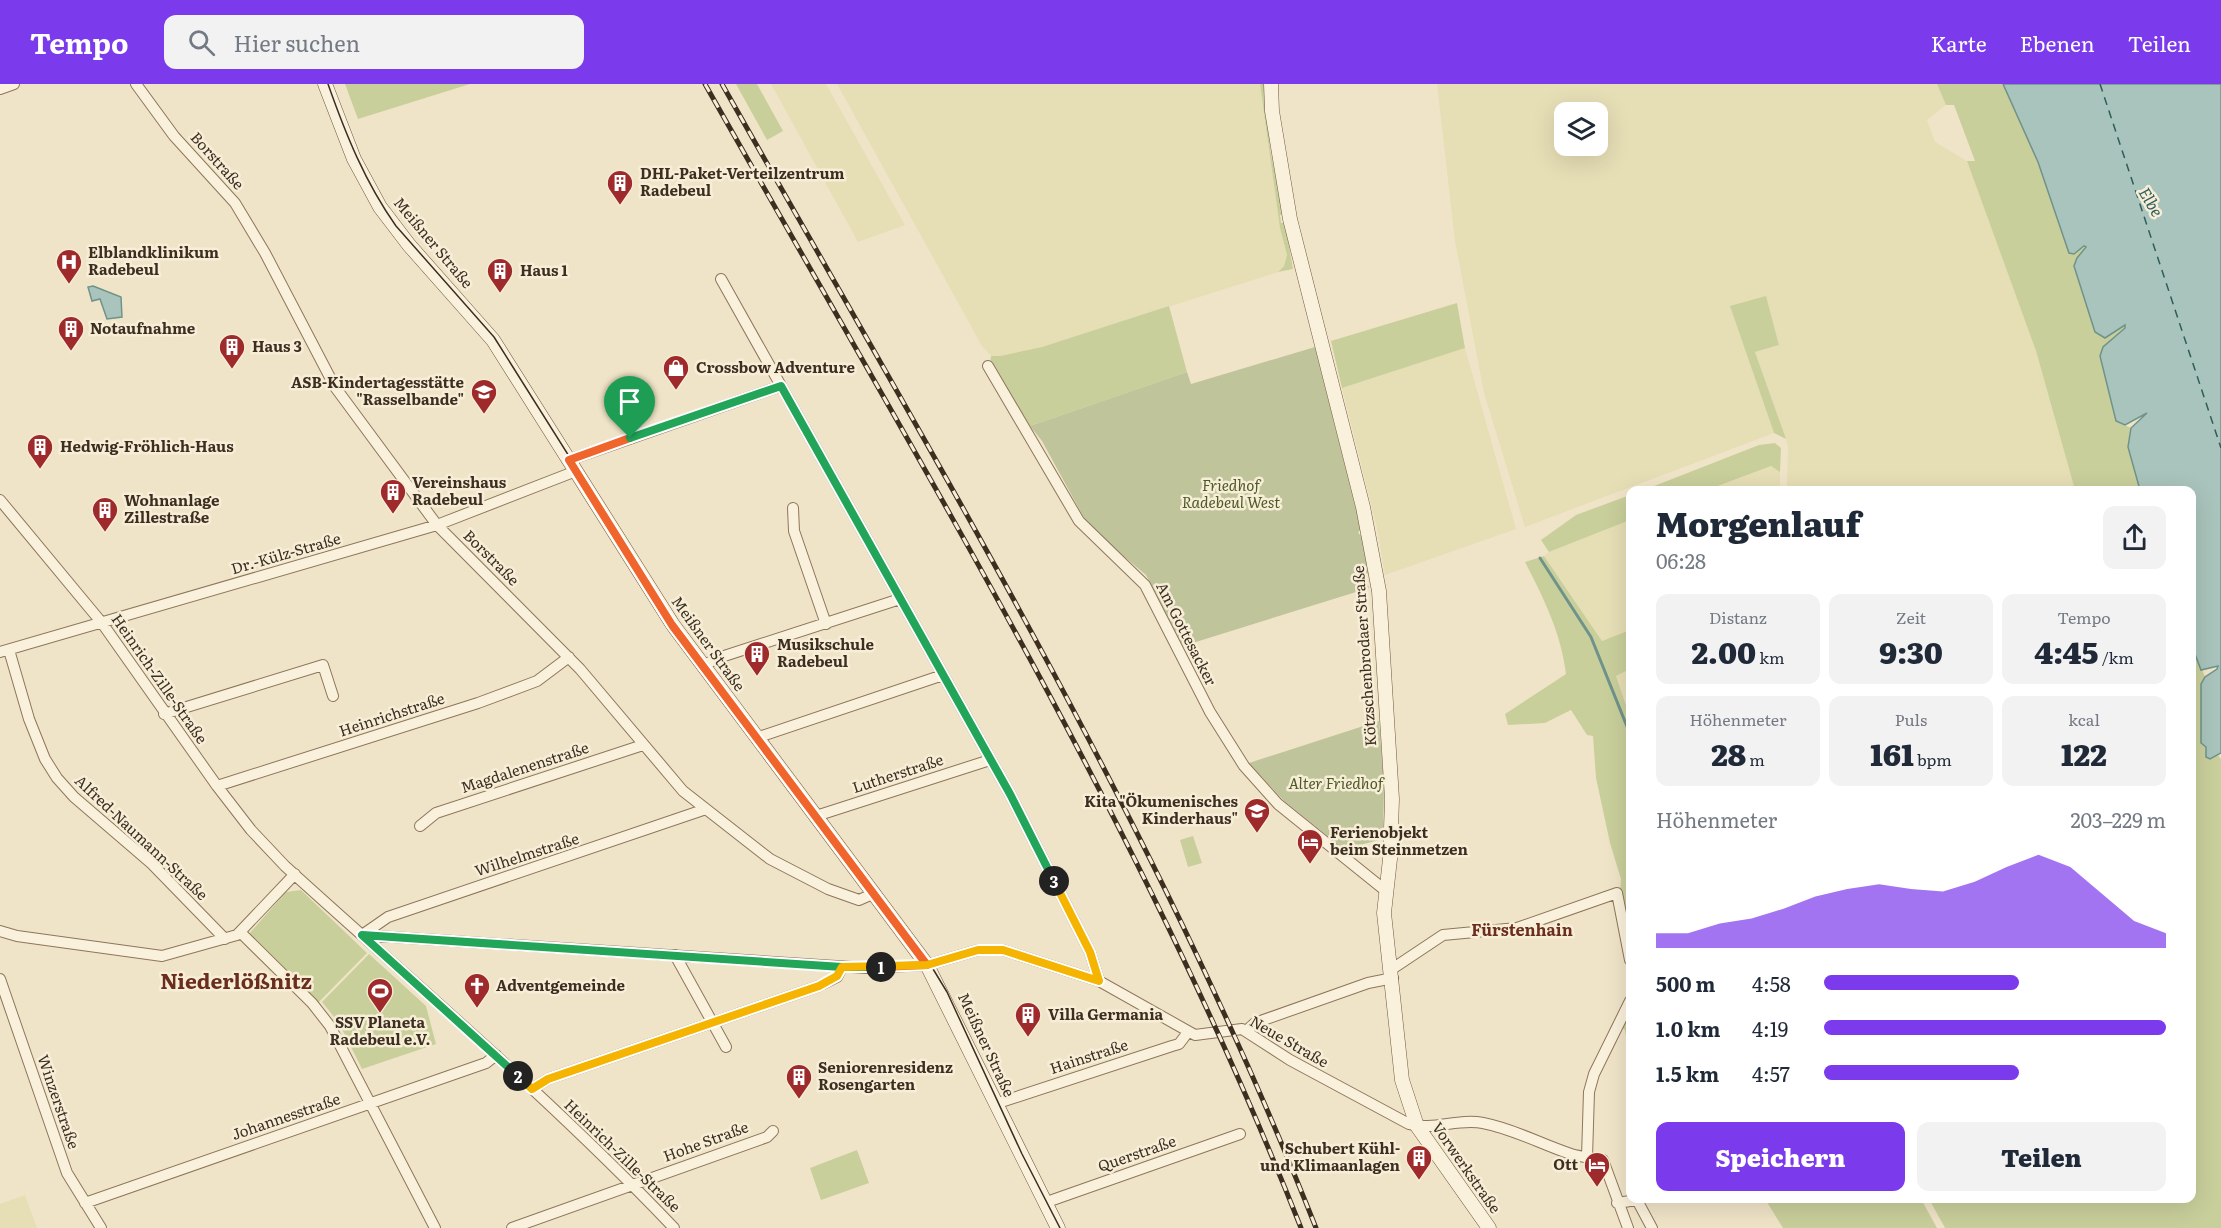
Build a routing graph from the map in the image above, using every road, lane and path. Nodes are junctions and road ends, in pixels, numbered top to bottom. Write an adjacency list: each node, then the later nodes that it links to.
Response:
1 (14, 84): 5 (street)
2 (136, 84): 12 (street, Borstraße)
3 (325, 84): 9 (main road, Meißner Straße)
4 (1271, 84): 30 (main road, Kötzschenbrodaer Straße)
5 (0, 89)
6 (722, 279): 8 (street)
7 (988, 366): 30 (street, Am Gottesacker)
8 (781, 386): 9 (street, Dr.-Külz-Straße); 13 (street)
9 (572, 465): 12 (street, Dr.-Külz-Straße); 18 (main road, Meißner Straße)
10 (0, 500): 14 (street, Heinrich-Zille-Straße)
11 (793, 508): 15 (street)
12 (437, 525): 14 (street, Dr.-Külz-Straße); 17 (street, Borstraße)
13 (900, 599): 15 (street); 19 (street)
14 (102, 623): 16 (street, Dr.-Külz-Straße); 21 (street, Heinrich-Zille-Straße)
15 (826, 624): 18 (street)
16 (5, 651): 35 (street, Alfred-Naumann-Straße)
17 (569, 657): 23 (street, Borstraße); 25 (street, Heinrichstraße)
18 (702, 666): 22 (main road, Meißner Straße)
19 (943, 675): 22 (street); 24 (street)
20 (333, 696): 21 (street)
21 (164, 714): 25 (street, Heinrich-Zille-Straße)
22 (756, 738): 27 (main road, Meißner Straße)
23 (643, 745): 26 (street, Borstraße); 28 (street, Magdalenenstraße)
24 (990, 760): 27 (street, Lutherstraße); 42 (street)
25 (217, 786): 29 (street, Heinrich-Zille-Straße)
26 (706, 810): 31 (street, Borstraße); 34 (street, Wilhelmstraße)
27 (816, 816): 31 (main road, Meißner Straße)
28 (420, 826)
29 (295, 874): 33 (street); 34 (street, Heinrich-Zille-Straße)
30 (1386, 891): 40 (main road, Kötzschenbrodaer Straße)
31 (875, 893): 38 (main road, Meißner Straße)
32 (0, 932): 35 (street)
33 (240, 932): 35 (street); 50 (street)
34 (362, 935): 37 (street, Neue Straße); 48 (street, Heinrich-Zille-Straße)
35 (225, 939)
36 (1626, 939): 40 (street)
37 (675, 955): 39 (street, Neue Straße); 44 (street)
38 (927, 965): 39 (street, Neue Straße); 42 (street, Neue Straße); 51 (main road, Meißner Straße)
39 (842, 967): 44 (street)
40 (1392, 974): 45 (street); 52 (main road, Kötzschenbrodaer Straße)
41 (0, 979): 58 (street, Winzerstraße)
42 (1099, 981): 46 (street, Neue Straße)
43 (1626, 1009): 55 (street)
44 (712, 1023): 47 (street); 49 (street)
45 (1246, 1030): 46 (street, Neue Straße); 52 (street, Neue Straße)
46 (1188, 1032): 51 (street, Hainstraße)
47 (726, 1047)
48 (496, 1055): 49 (street, Heinrich-Zille-Straße); 50 (street, Johannesstraße)
49 (532, 1089): 56 (street, Heinrich-Zille-Straße)
50 (370, 1104): 58 (street, Johannesstraße); 63 (street)
51 (995, 1104): 59 (main road, Meißner Straße)
52 (1417, 1126): 55 (street, Neue Straße); 67 (main road, Vorwerkstraße)
53 (773, 1131): 56 (street, Hohe Straße)
54 (1240, 1134): 59 (street, Querstraße)
55 (1587, 1156): 60 (street, Neue Straße)
56 (633, 1184): 64 (street, Hohe Straße); 65 (street, Heinrich-Zille-Straße)
57 (1626, 1202): 60 (street)
58 (85, 1203): 62 (street, Winzerstraße)
59 (1044, 1203): 66 (main road, Meißner Straße)
60 (1617, 1203): 68 (street)
61 (1639, 1203): 69 (street)
62 (101, 1228)
63 (435, 1228)
64 (512, 1228)
65 (674, 1228)
66 (1058, 1228)
67 (1489, 1228)
68 (1628, 1228)
69 (1652, 1228)

